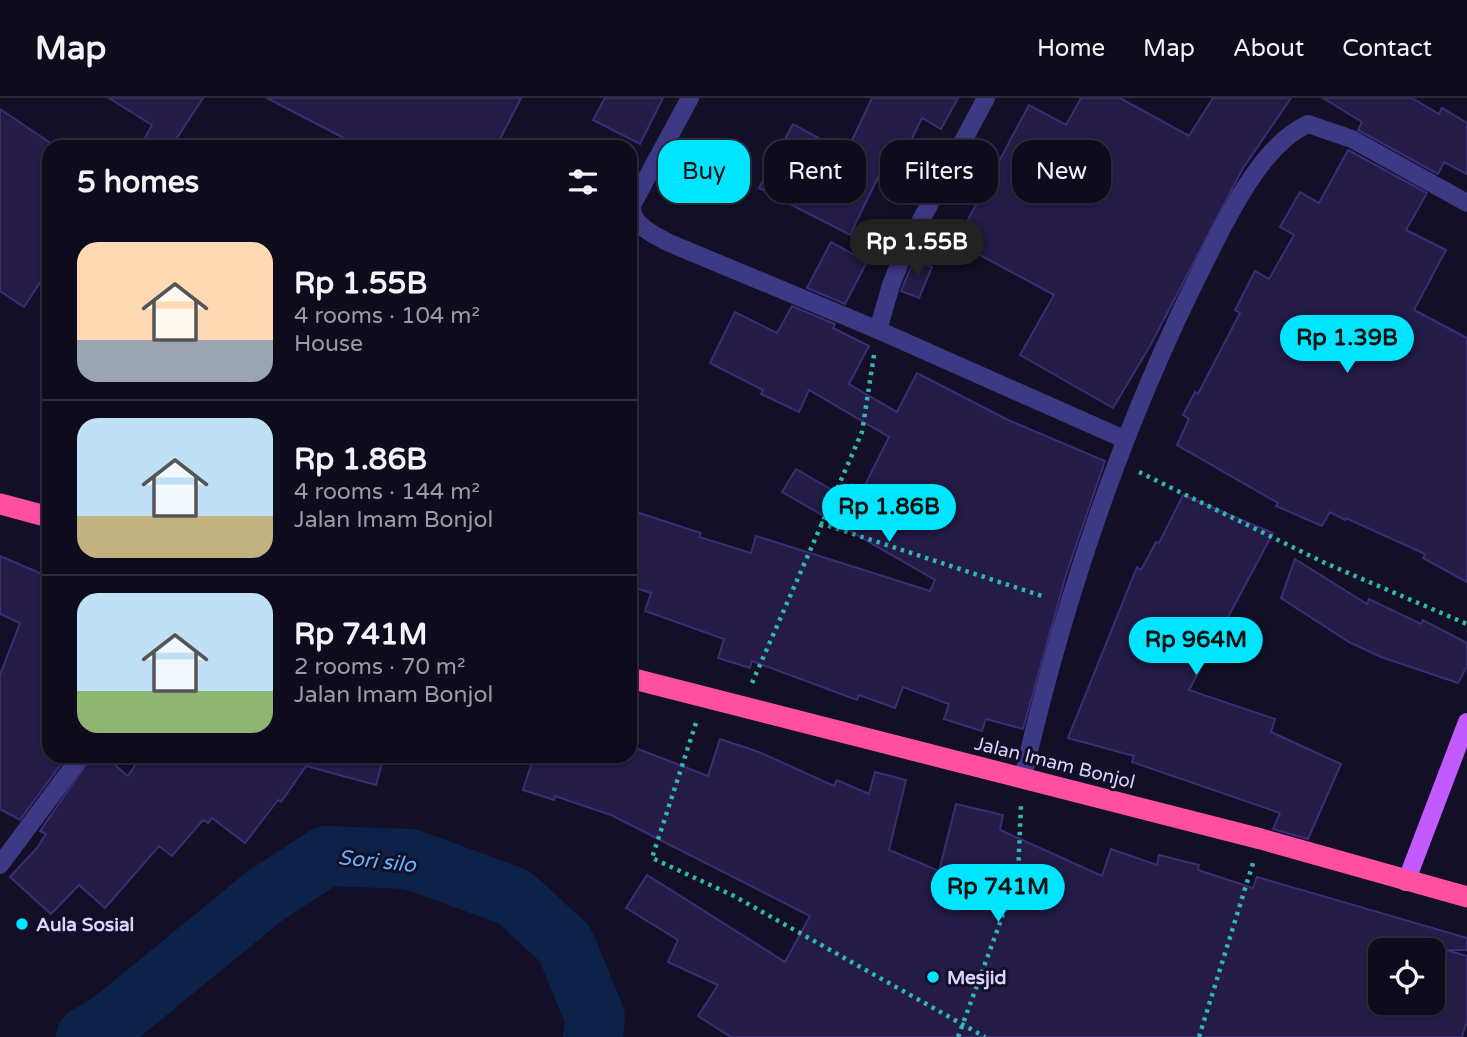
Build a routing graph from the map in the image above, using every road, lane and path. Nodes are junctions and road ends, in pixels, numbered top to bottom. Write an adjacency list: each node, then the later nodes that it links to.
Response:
1 (690, 98): 3 (street)
2 (986, 98): 6 (street)
3 (637, 196)
4 (1467, 203): 7 (street)
5 (637, 220): 6 (street)
6 (878, 330): 7 (street); 11 (path)
7 (1124, 439): 8 (street)
8 (1116, 460): 12 (street); 13 (path)
9 (0, 504): 10 (highway)
10 (42, 515)
11 (820, 523): 12 (path); 16 (path)
12 (1068, 605): 19 (street)
13 (1467, 624)
14 (637, 680): 15 (highway, Jalan Imam Bonjol)
15 (704, 699): 16 (highway, Jalan Imam Bonjol); 24 (path)
16 (741, 709): 19 (highway, Jalan Imam Bonjol)
17 (1467, 722): 22 (main road)
18 (76, 763): 21 (street)
19 (1023, 777): 20 (highway, Jalan Imam Bonjol); 24 (path)
20 (1261, 838): 22 (highway, Jalan Imam Bonjol); 27 (path)
21 (0, 865)
22 (1406, 882): 23 (highway, Jalan Imam Bonjol)
23 (1467, 897)
24 (961, 1024): 25 (path); 26 (path)
25 (958, 1037)
26 (985, 1037)
27 (1199, 1037)

